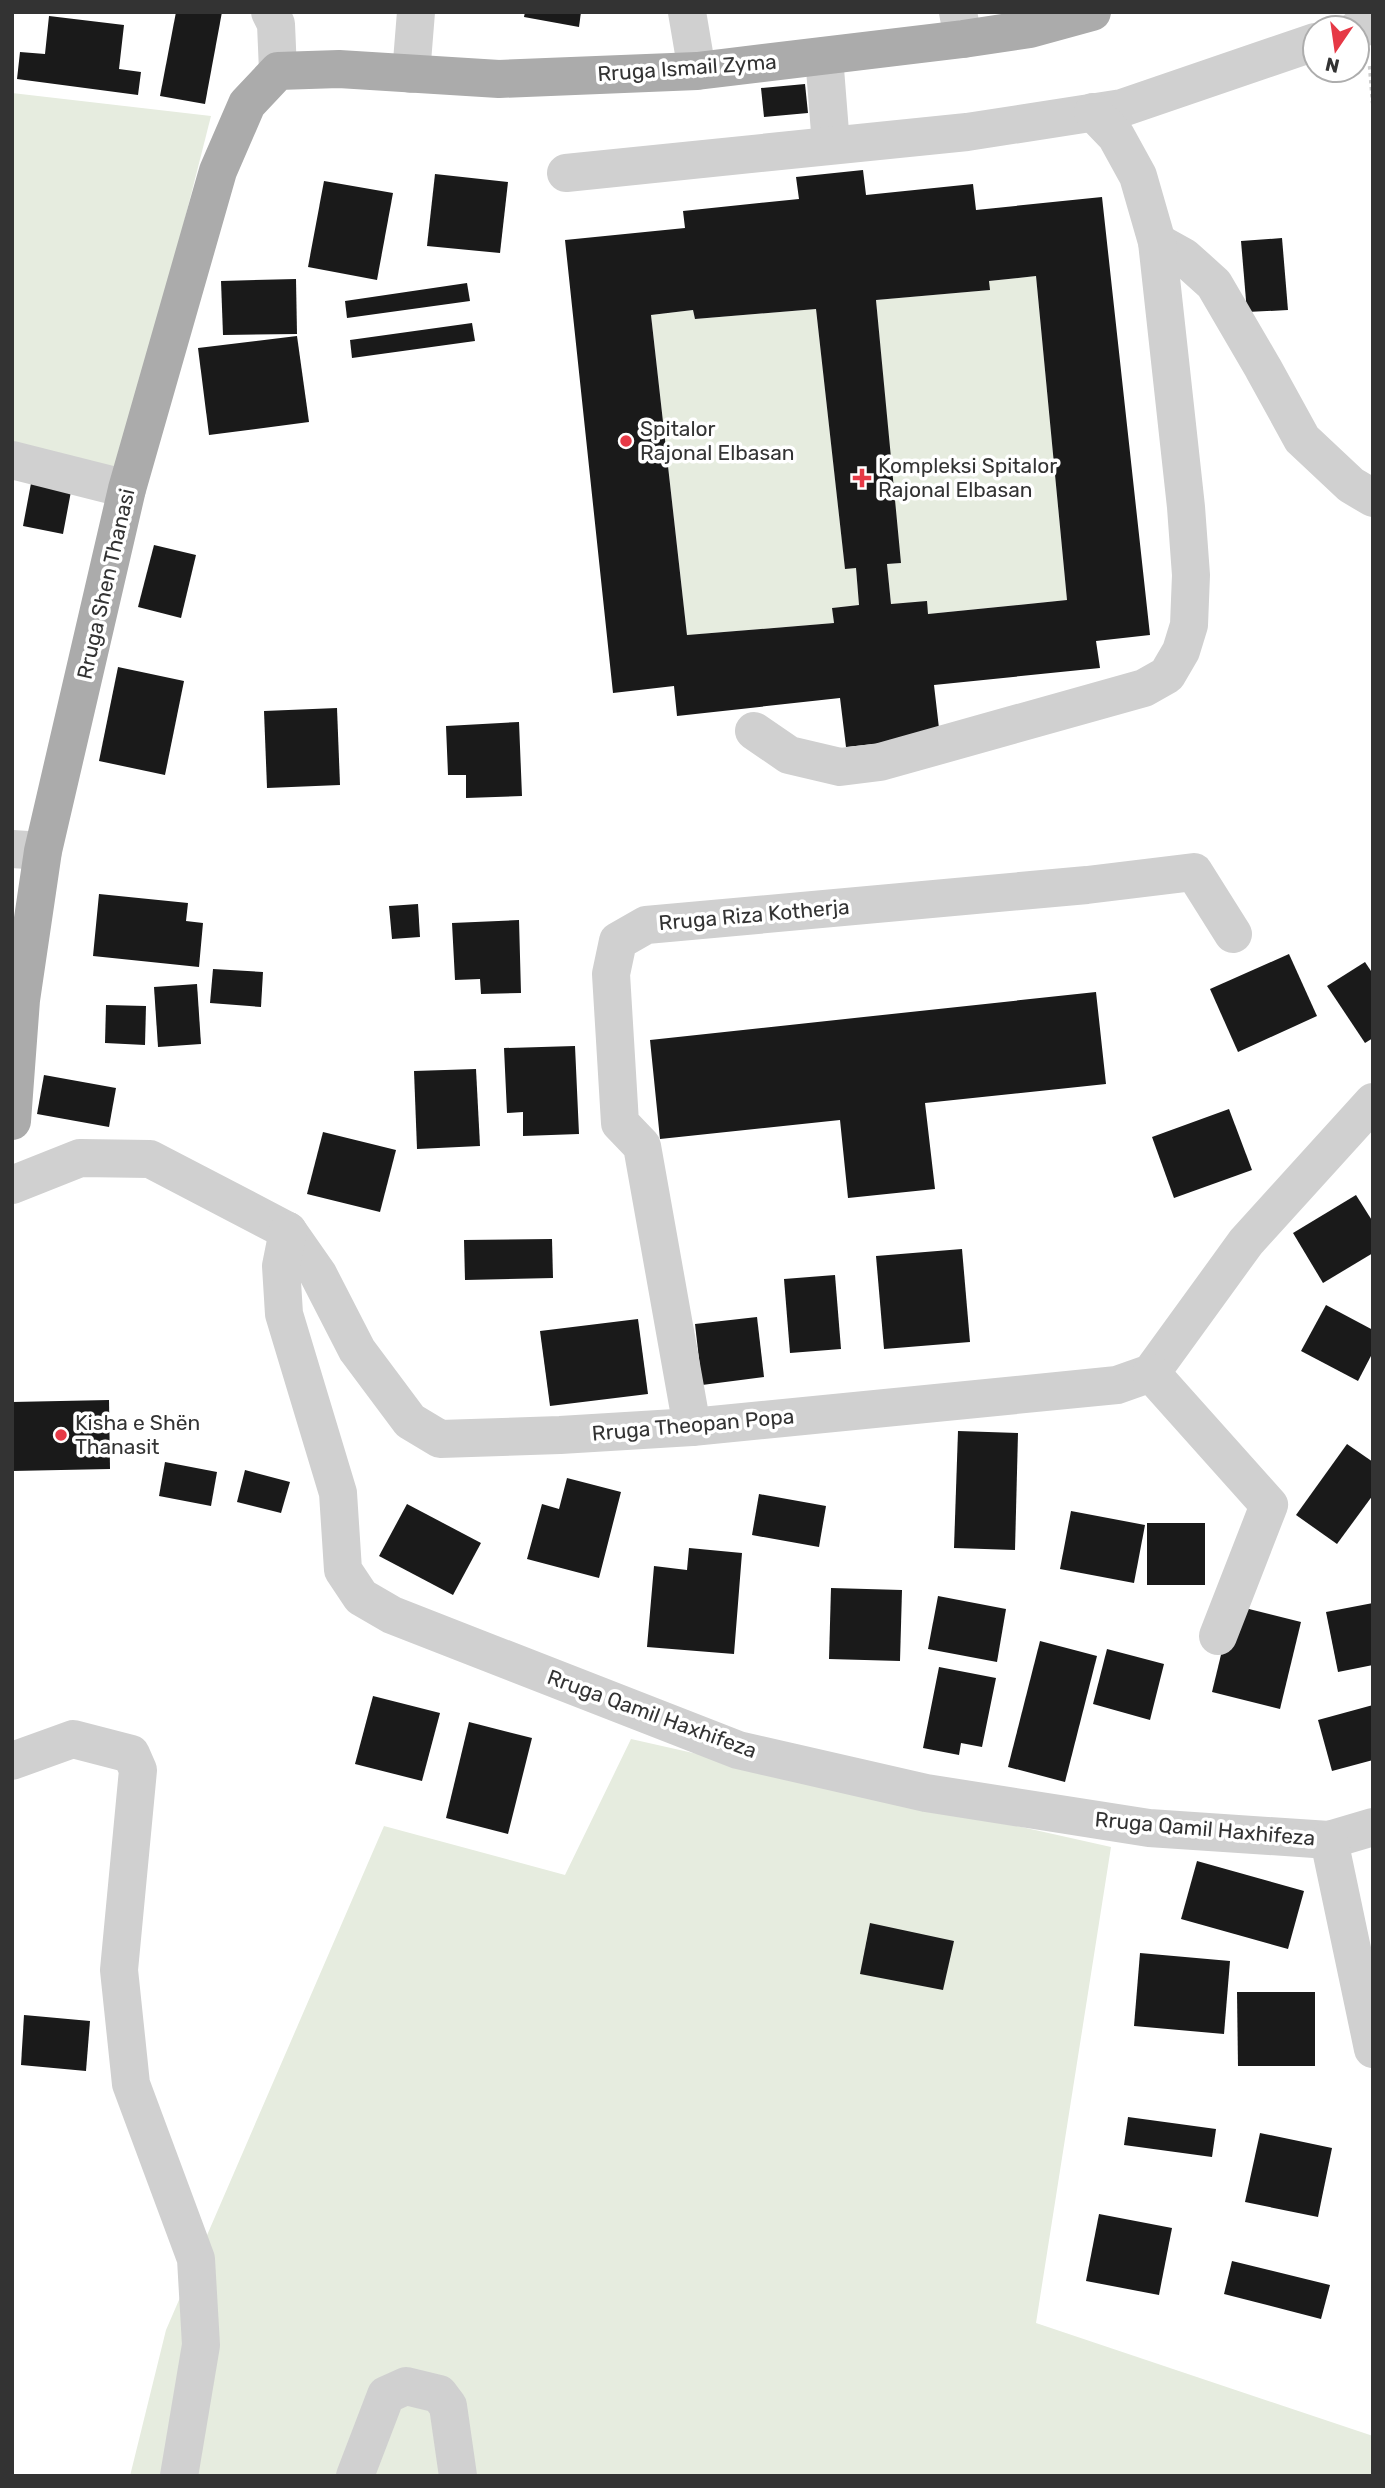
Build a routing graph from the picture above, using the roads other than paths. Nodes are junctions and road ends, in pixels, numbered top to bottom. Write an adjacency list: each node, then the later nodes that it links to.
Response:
1 (270, 12): 8 (street)
2 (416, 12): 10 (street)
3 (688, 12): 9 (street)
4 (1092, 12): 5 (main road, Rruga Ismail Zyma)
5 (961, 26): 7 (main road, Rruga Ismail Zyma)
6 (1301, 47): 11 (street)
7 (824, 56): 9 (main road, Rruga Ismail Zyma); 12 (street)
8 (278, 71): 10 (main road, Rruga Ismail Zyma); 16 (main road, Rruga Shen Thanasi)
9 (697, 71): 10 (main road, Rruga Ismail Zyma)
10 (411, 74)
11 (1093, 112): 12 (street); 14 (street)
12 (831, 145): 13 (street)
13 (566, 173)
14 (1157, 242): 17 (street); 18 (street)
15 (12, 460): 16 (street)
16 (127, 489): 19 (main road, Rruga Shen Thanasi)
17 (1373, 498)
18 (754, 731)
19 (28, 850): 22 (main road, Rruga Shen Thanasi)
20 (1233, 934): 26 (street, Rruga Riza Kotherja)
21 (1373, 1102): 25 (street)
22 (12, 1121)
23 (12, 1185): 24 (street, Rruga Theopan Popa)
24 (288, 1231): 26 (street, Rruga Theopan Popa); 30 (street, Rruga Qamil Haxhifeza)
25 (1151, 1374): 26 (street, Rruga Theopan Popa); 27 (street)
26 (692, 1427)
27 (1218, 1636)
28 (12, 1760): 32 (street)
29 (1373, 1827): 30 (street, Rruga Qamil Haxhifeza)
30 (1329, 1839): 31 (street)
31 (1373, 2049)
32 (179, 2476)
33 (355, 2476): 34 (street)
34 (458, 2476)

